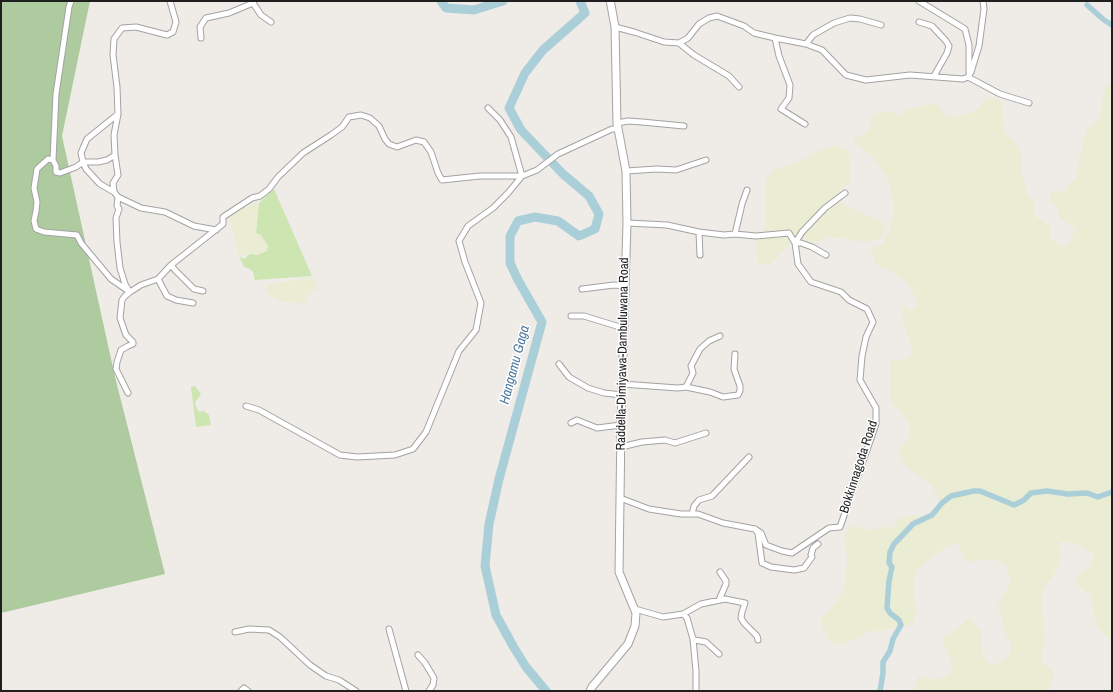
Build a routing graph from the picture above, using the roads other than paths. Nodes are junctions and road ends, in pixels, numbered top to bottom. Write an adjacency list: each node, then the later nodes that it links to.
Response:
1 (71, 1): 25 (street)
2 (170, 1): 20 (street)
3 (610, 1): 10 (street, Raddella-Dimiyawa-Dambuluwana Road)
4 (919, 1): 16 (street)
5 (983, 1): 16 (street)
6 (254, 2): 7 (street); 11 (street)
7 (271, 22)
8 (919, 22): 15 (street)
9 (881, 25): 14 (street)
10 (615, 27): 13 (street); 22 (street, Raddella-Dimiyawa-Dambuluwana Road)
11 (201, 38)
12 (775, 38): 13 (street); 14 (street); 21 (street)
13 (679, 43): 17 (street)
14 (806, 44): 15 (street)
15 (934, 76): 16 (street)
16 (968, 76): 18 (street)
17 (739, 87)
18 (1029, 103)
19 (488, 108): 29 (street)
20 (118, 114): 24 (street); 27 (street)
21 (805, 124)
22 (618, 126): 23 (street); 28 (street, Raddella-Dimiyawa-Dambuluwana Road); 29 (street)
23 (684, 126)
24 (115, 155): 27 (street); 31 (street)
25 (53, 160): 27 (street); 46 (street)
26 (706, 160): 28 (street)
27 (83, 162): 31 (street)
28 (626, 171): 34 (street, Raddella-Dimiyawa-Dambuluwana Road)
29 (522, 176): 35 (street); 57 (street)
30 (747, 190): 37 (street)
31 (114, 192): 33 (street)
32 (845, 193): 38 (street)
33 (118, 197): 35 (street); 46 (street)
34 (627, 223): 36 (street); 43 (street, Raddella-Dimiyawa-Dambuluwana Road)
35 (216, 230): 41 (street)
36 (699, 232): 37 (street); 39 (street)
37 (735, 234): 38 (street)
38 (795, 243): 40 (street); 65 (street, Bokkinnagoda Road)
39 (700, 255)
40 (826, 256)
41 (171, 265): 42 (street); 45 (street)
42 (158, 279): 46 (street); 47 (street)
43 (625, 286): 44 (street); 49 (street, Raddella-Dimiyawa-Dambuluwana Road)
44 (582, 289)
45 (203, 291)
46 (130, 292): 55 (street)
47 (193, 302)
48 (571, 316): 49 (street)
49 (623, 328): 53 (street, Raddella-Dimiyawa-Dambuluwana Road)
50 (720, 336): 54 (street)
51 (735, 354): 54 (street)
52 (559, 364): 56 (street)
53 (622, 384): 54 (street); 56 (street, Raddella-Dimiyawa-Dambuluwana Road)
54 (686, 387)
55 (128, 392)
56 (622, 394): 59 (street, Raddella-Dimiyawa-Dambuluwana Road)
57 (246, 406)
58 (571, 423): 59 (street)
59 (621, 425): 61 (street, Raddella-Dimiyawa-Dambuluwana Road)
60 (706, 433): 61 (street)
61 (621, 447): 63 (street, Raddella-Dimiyawa-Dambuluwana Road)
62 (749, 457): 64 (street)
63 (620, 498): 64 (street); 69 (street, Raddella-Dimiyawa-Dambuluwana Road)
64 (692, 514): 65 (street)
65 (755, 529): 66 (street)
66 (818, 544)
67 (720, 572): 68 (street)
68 (719, 600): 70 (street); 74 (street)
69 (635, 610): 70 (street); 82 (street, Raddella-Dimiyawa-Dambuluwana Road)
70 (683, 614): 73 (street)
71 (389, 629): 80 (street)
72 (235, 632): 79 (street)
73 (693, 638): 75 (street); 83 (street)
74 (758, 640)
75 (719, 654)
76 (418, 655): 81 (street)
77 (241, 691): 78 (street)
78 (248, 691)
79 (356, 691)
80 (406, 691)
81 (428, 691)
82 (590, 691)
83 (696, 691)

